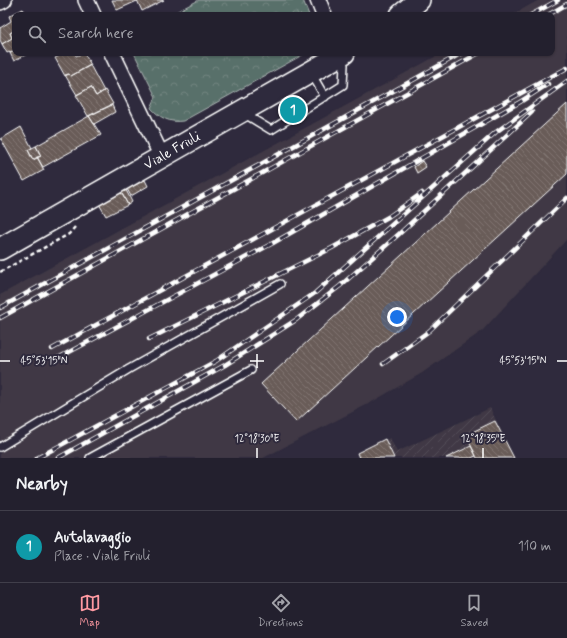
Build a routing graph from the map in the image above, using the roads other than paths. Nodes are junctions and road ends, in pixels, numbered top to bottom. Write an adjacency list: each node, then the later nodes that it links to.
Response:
1 (4, 0): 5 (street)
2 (86, 0): 6 (street)
3 (318, 0): 7 (street)
4 (420, 0): 8 (street)
5 (0, 2)
6 (92, 12)
7 (323, 12)
8 (405, 12)
9 (113, 56): 15 (street)
10 (338, 56): 12 (street, Viale Friuli)
11 (342, 56): 13 (lane)
12 (310, 72): 13 (lane); 14 (street, Viale Friuli)
13 (325, 97): 14 (lane)
14 (241, 112): 15 (street, Viale Friuli)
15 (162, 157): 16 (street, Viale Friuli)
16 (0, 249)
17 (280, 284): 19 (lane)
18 (251, 370): 20 (lane)
19 (0, 446)
20 (90, 458)

